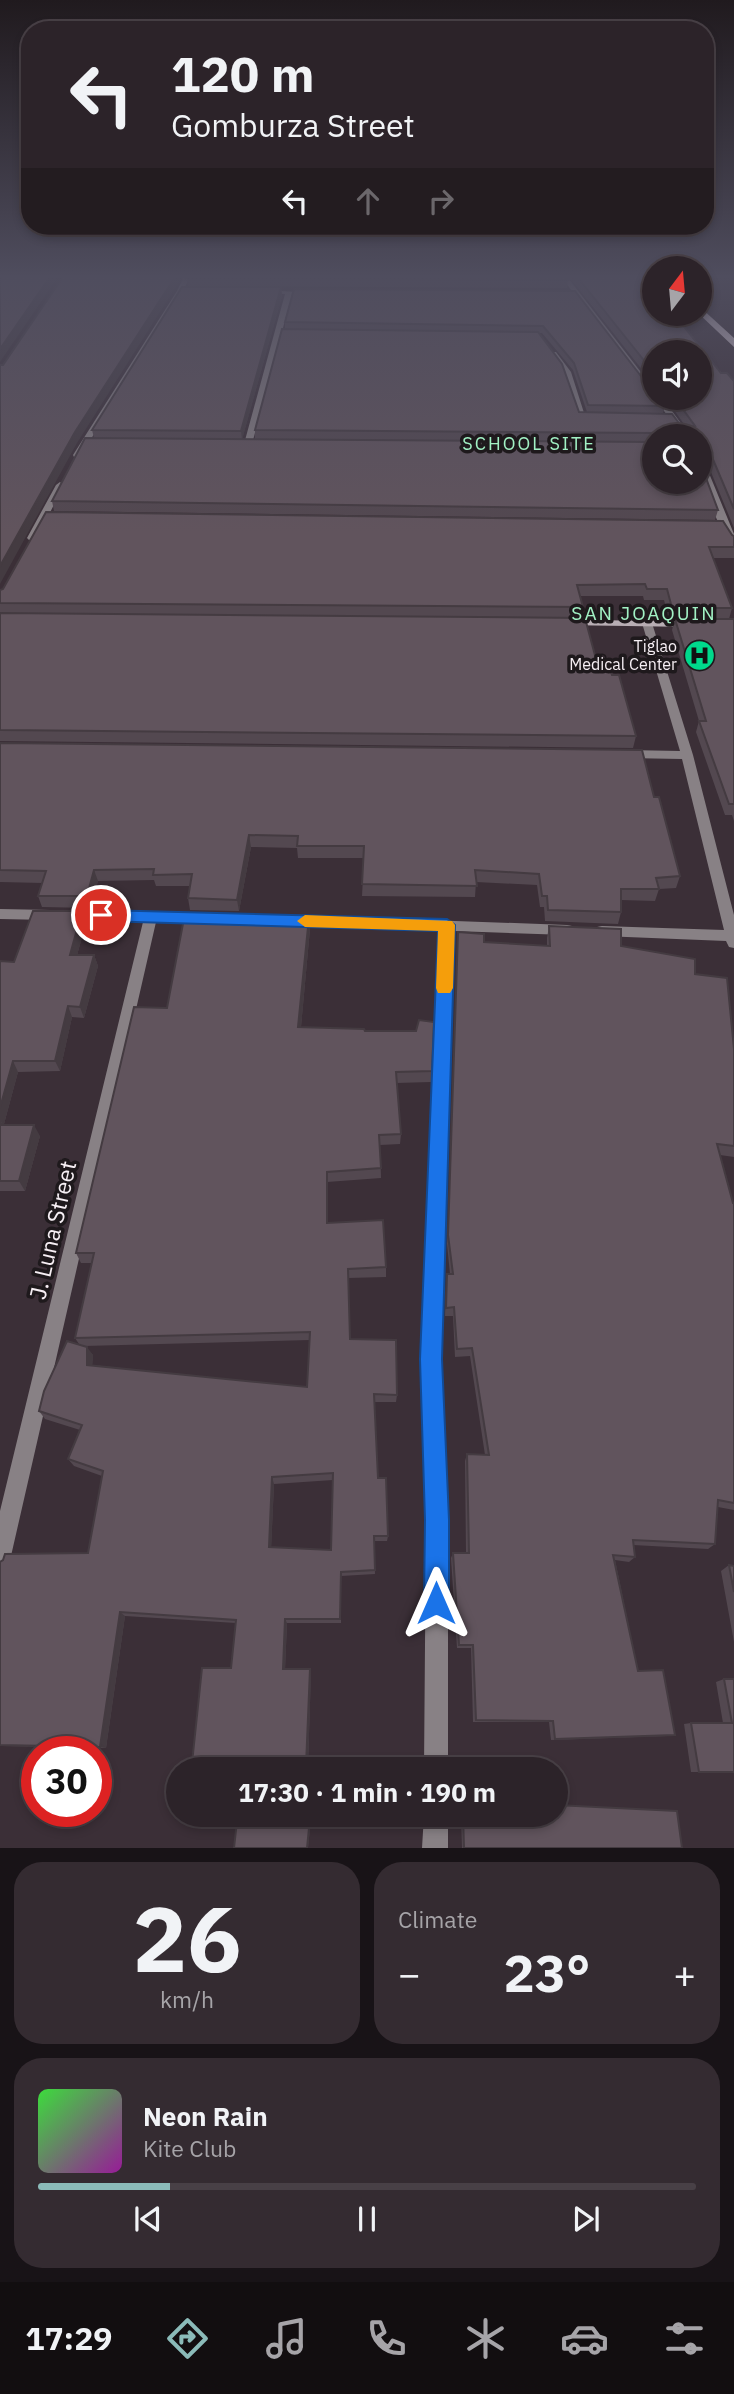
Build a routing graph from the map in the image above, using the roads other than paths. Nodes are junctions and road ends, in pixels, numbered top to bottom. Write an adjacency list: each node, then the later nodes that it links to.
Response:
1 (136, 360): 11 (street)
2 (271, 360): 14 (street)
3 (558, 360): 9 (street)
4 (629, 360): 5 (street)
5 (642, 377)
6 (667, 410): 8 (street)
7 (660, 419): 8 (street)
8 (674, 419): 10 (street)
9 (605, 420)
10 (678, 424)
11 (83, 444): 12 (street); 16 (street)
12 (96, 444)
13 (234, 444): 14 (street)
14 (248, 444): 15 (street)
15 (261, 444)
16 (69, 468)
17 (63, 480): 19 (street)
18 (712, 494): 22 (street)
19 (43, 517): 20 (street); 24 (street)
20 (57, 517)
21 (711, 526): 22 (street)
22 (724, 526): 23 (street)
23 (734, 543)
24 (25, 551)
25 (551, 623): 26 (street)
26 (648, 623): 27 (street); 29 (street)
27 (709, 624)
28 (618, 754): 29 (street)
29 (687, 755): 35 (street)
30 (0, 914): 31 (street)
31 (151, 916): 32 (street); 37 (street, J. Luna Street)
32 (218, 918)
33 (272, 920): 34 (street)
34 (447, 925): 35 (street); 38 (street)
35 (733, 936): 36 (street)
36 (734, 943)
37 (0, 1556)
38 (436, 1757)
39 (436, 1827): 40 (street)
40 (435, 1848)

